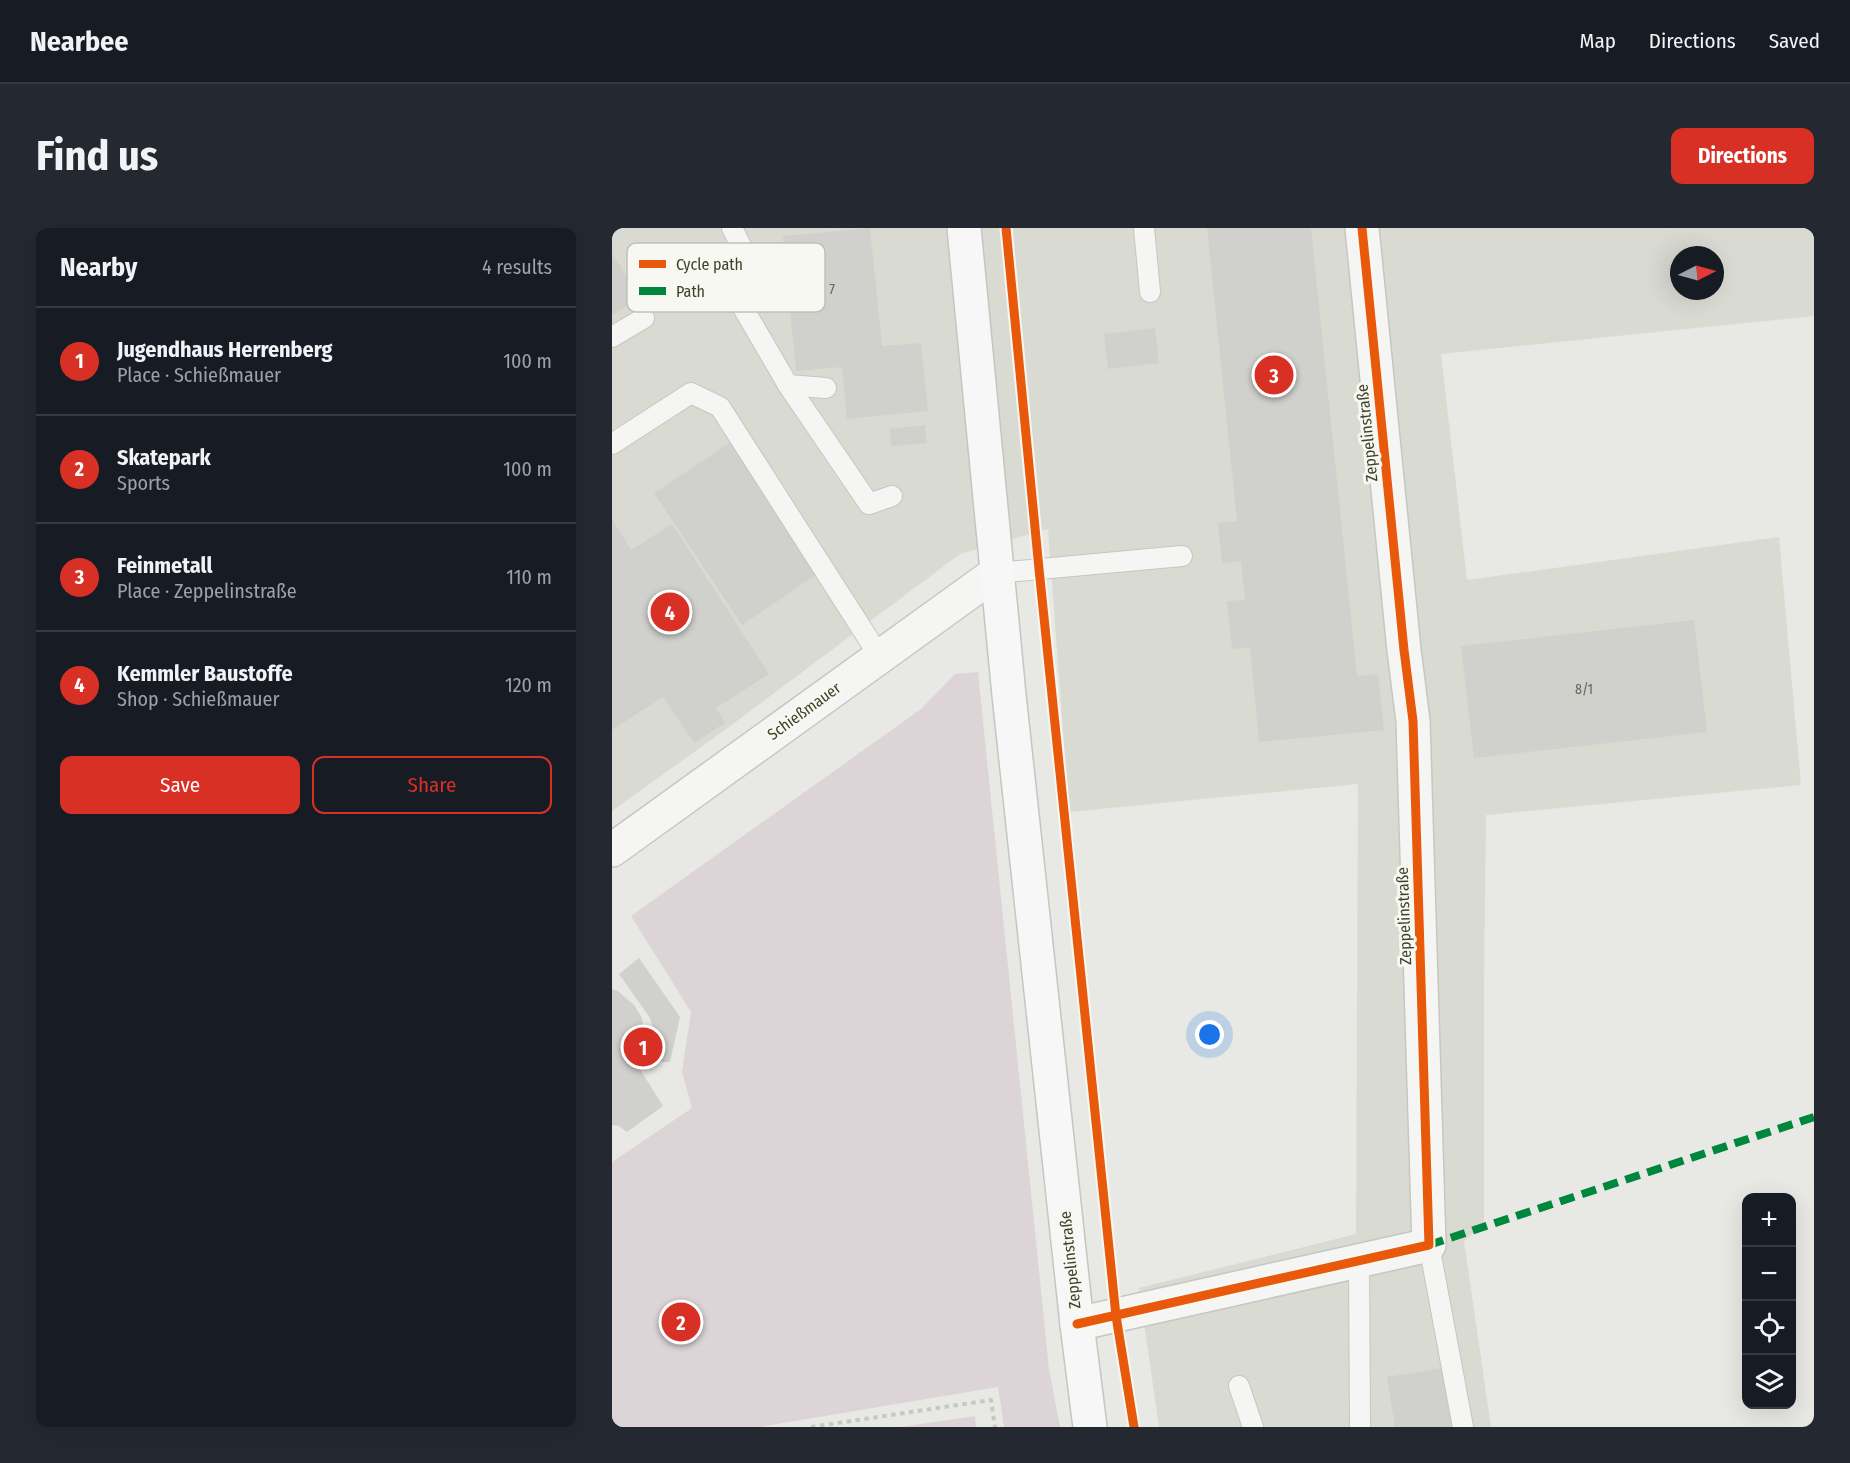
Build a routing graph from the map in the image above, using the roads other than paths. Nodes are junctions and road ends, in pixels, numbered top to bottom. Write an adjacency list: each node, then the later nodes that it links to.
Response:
1 (732, 228): 5 (lane)
2 (964, 228): 15 (main road, Zeppelinstraße)
3 (1144, 228): 6 (lane)
4 (1362, 228): 18 (street, Zeppelinstraße)
5 (740, 243)
6 (1150, 292)
7 (745, 312): 10 (lane)
8 (644, 318): 9 (lane)
9 (612, 337)
10 (788, 385): 11 (lane); 13 (lane)
11 (826, 388)
12 (612, 444): 16 (lane)
13 (892, 496)
14 (1182, 556): 15 (lane)
15 (996, 573): 16 (street, Schießmauer); 20 (main road, Zeppelinstraße)
16 (880, 657): 17 (street, Schießmauer)
17 (612, 850)
18 (1429, 1245): 19 (street, Zeppelinstraße); 25 (lane)
19 (1359, 1260): 20 (street, Zeppelinstraße); 24 (lane)
20 (1077, 1324): 22 (main road, Zeppelinstraße)
21 (1239, 1386): 23 (lane)
22 (1090, 1427)
23 (1253, 1427)
24 (1360, 1427)
25 (1463, 1427)

